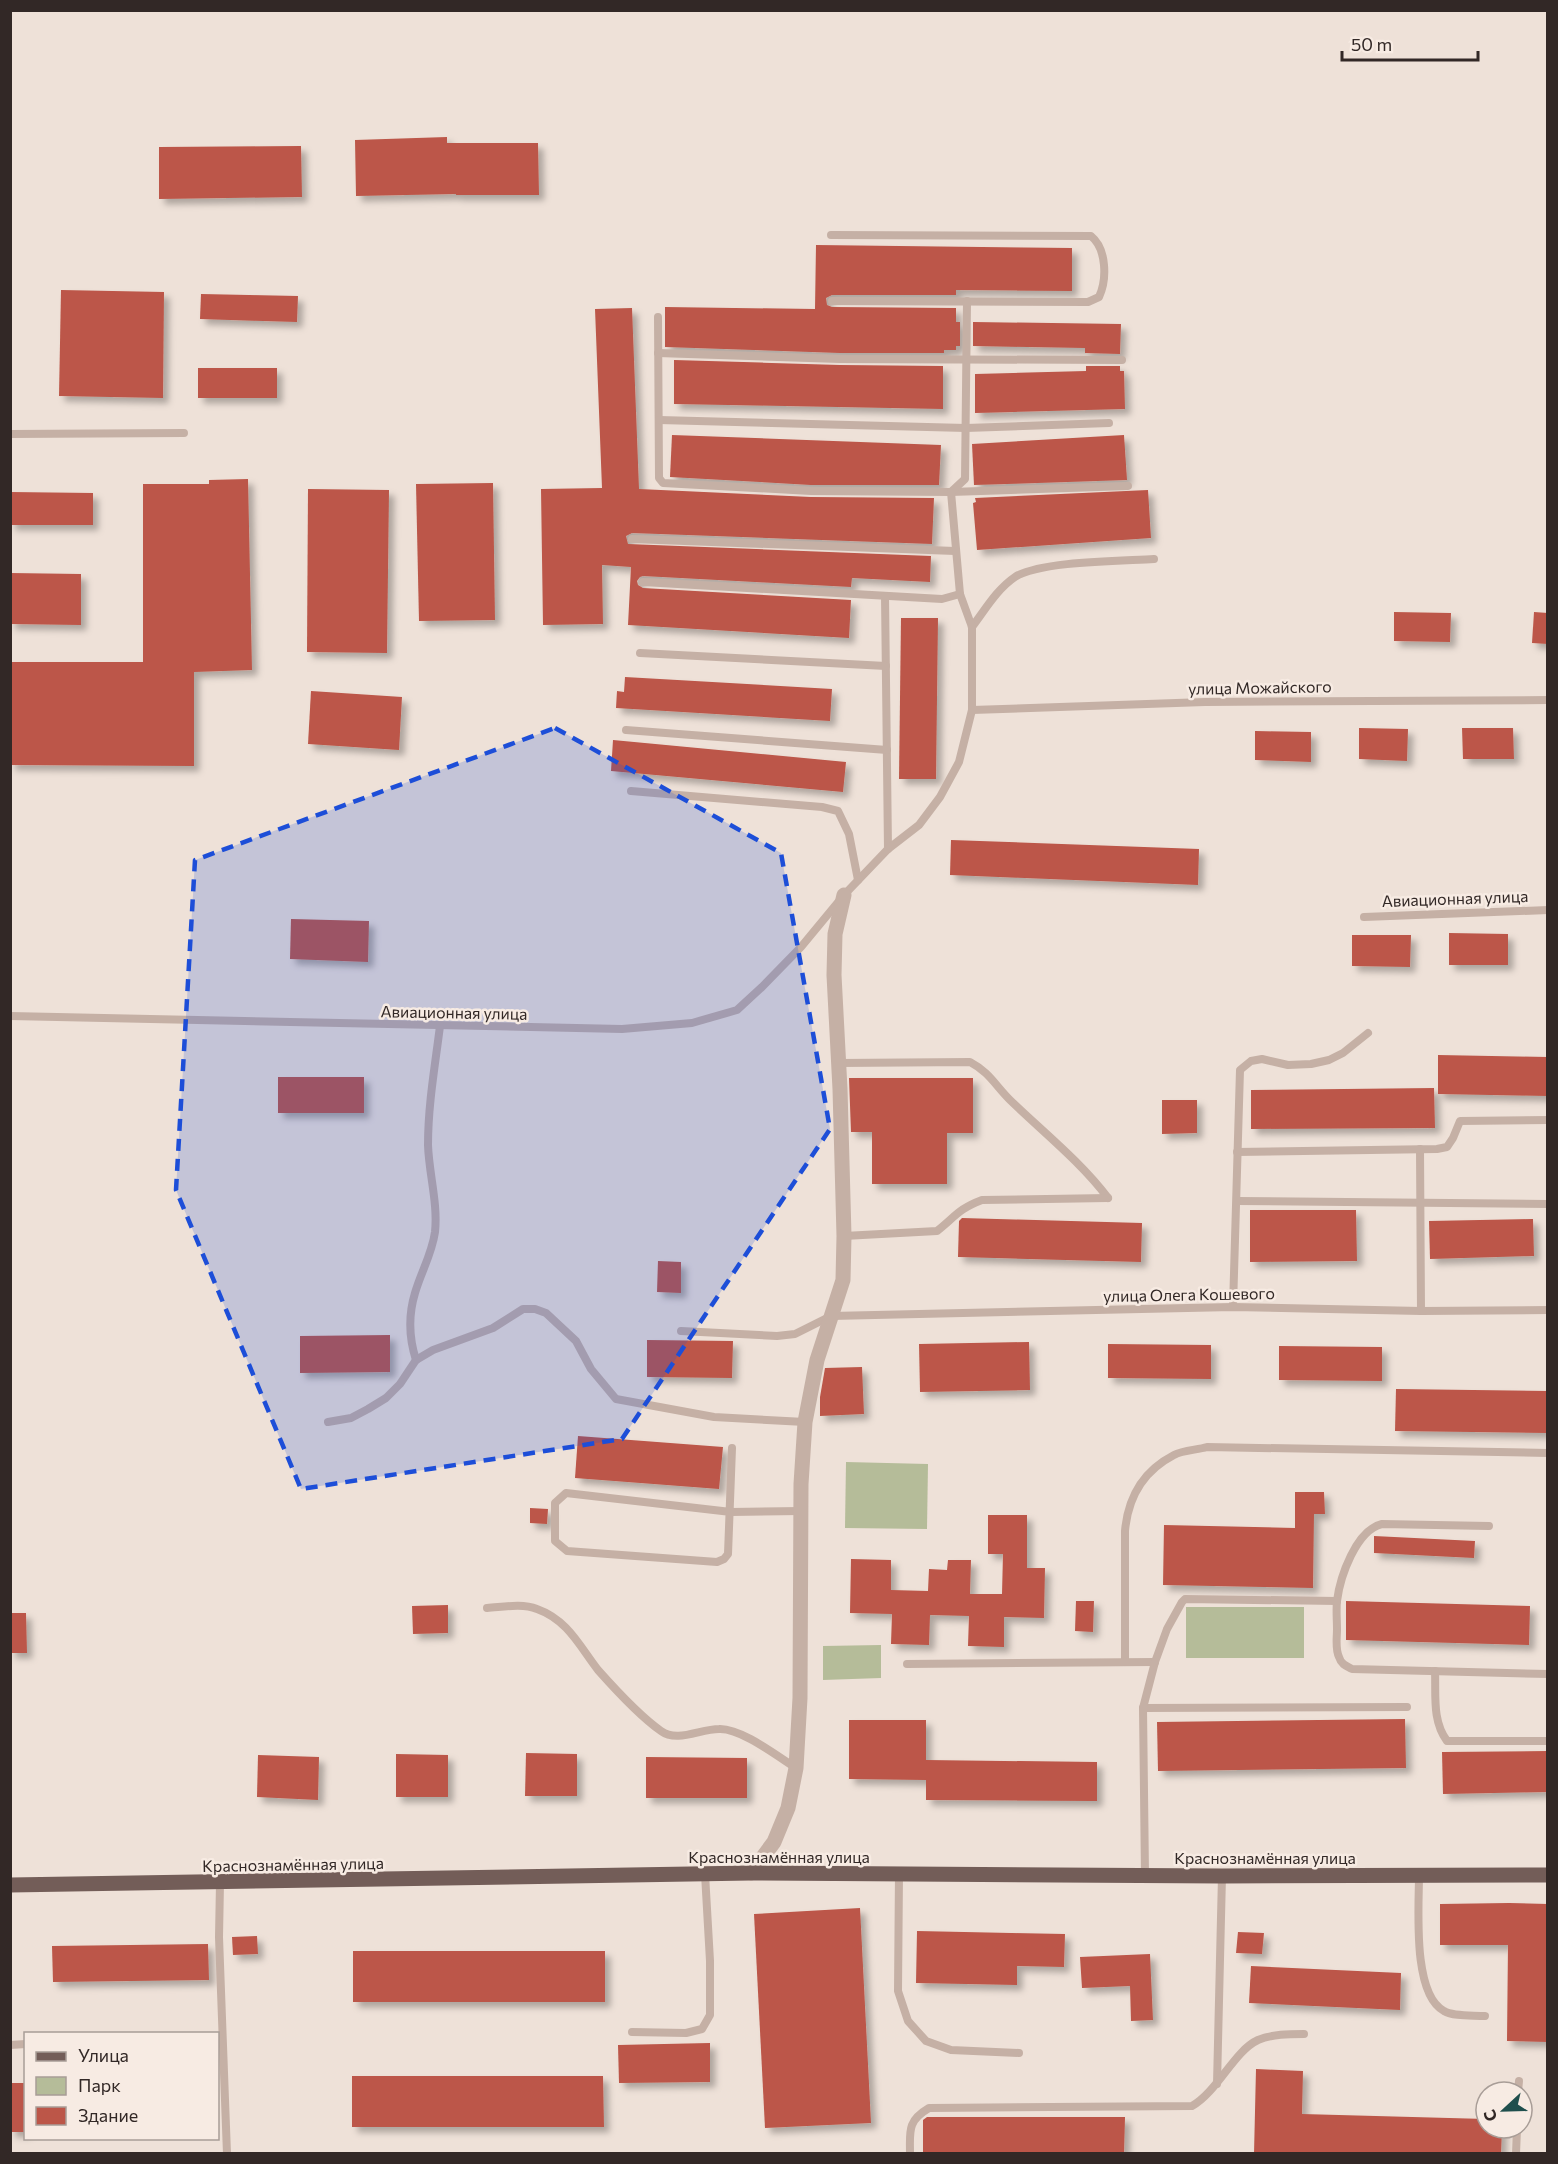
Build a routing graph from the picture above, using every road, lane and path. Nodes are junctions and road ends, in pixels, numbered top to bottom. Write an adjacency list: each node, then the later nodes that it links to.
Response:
1 (831, 235): 3 (lane)
2 (832, 301): 3 (lane)
3 (967, 301): 6 (lane)
4 (658, 317): 5 (lane)
5 (658, 353): 6 (lane); 8 (lane)
6 (966, 358): 7 (lane); 10 (lane)
7 (1122, 360)
8 (659, 420): 10 (lane); 14 (lane)
9 (1108, 423): 10 (lane)
10 (966, 428): 14 (lane)
11 (184, 433): 12 (lane)
12 (10, 434)
13 (1128, 486): 14 (lane)
14 (951, 492): 16 (lane, Авиационная улица)
15 (632, 539): 16 (lane)
16 (955, 551): 19 (lane, Авиационная улица)
17 (1154, 559): 21 (lane)
18 (643, 582): 20 (lane)
19 (960, 594): 20 (lane); 21 (lane, Авиационная улица)
20 (885, 596): 23 (lane)
21 (972, 627): 25 (lane, Авиационная улица)
22 (640, 653): 23 (lane)
23 (886, 666): 27 (lane)
24 (1548, 700): 25 (lane, улица Можайского)
25 (972, 710): 29 (lane, Авиационная улица)
26 (626, 730): 27 (lane)
27 (887, 750): 29 (lane)
28 (631, 791): 30 (lane)
29 (888, 849): 30 (lane, Авиационная улица)
30 (858, 880): 31 (lane, Авиационная улица)
31 (844, 894): 35 (lane, Авиационная улица); 37 (street)
32 (1548, 910): 33 (lane, Авиационная улица)
33 (1364, 917)
34 (10, 1016): 35 (lane, Авиационная улица)
35 (440, 1026): 50 (lane)
36 (1368, 1033): 40 (lane)
37 (839, 1063): 44 (street); 44 (lane)
38 (1548, 1120): 39 (lane)
39 (1420, 1149): 40 (lane); 42 (lane)
40 (1237, 1152): 41 (lane)
41 (1237, 1201): 42 (lane); 45 (lane)
42 (1420, 1202): 43 (lane); 47 (lane)
43 (1548, 1204)
44 (844, 1236): 48 (street)
45 (1233, 1307): 47 (lane, улица Олега Кошевого); 48 (lane, улица Олега Кошевого)
46 (1548, 1310): 47 (lane, улица Олега Кошевого)
47 (1421, 1311)
48 (831, 1316): 49 (lane); 52 (street)
49 (681, 1331)
50 (416, 1360): 51 (lane); 52 (lane)
51 (328, 1422)
52 (805, 1422): 55 (street)
53 (732, 1448): 56 (lane)
54 (1548, 1453): 60 (lane)
55 (801, 1511): 56 (lane); 68 (street)
56 (731, 1512): 56 (lane)
57 (1489, 1526): 58 (lane)
58 (1338, 1600): 61 (lane); 63 (lane)
59 (487, 1608): 68 (lane)
60 (1125, 1662): 61 (lane); 62 (lane)
61 (1155, 1662): 66 (lane)
62 (907, 1664)
63 (1436, 1671): 64 (lane); 67 (lane)
64 (1548, 1674)
65 (1407, 1707): 66 (lane)
66 (1143, 1708): 72 (lane)
67 (1548, 1741)
68 (796, 1768): 69 (street)
69 (751, 1873): 70 (main road, Краснознамённая улица); 71 (main road, Краснознамённая улица)
70 (898, 1873): 72 (main road, Краснознамённая улица); 82 (lane)
71 (705, 1874): 76 (main road, Краснознамённая улица); 79 (lane)
72 (1145, 1875): 75 (main road, Краснознамённая улица)
73 (1419, 1875): 74 (main road, Краснознамённая улица); 75 (main road, Краснознамённая улица); 78 (lane)
74 (1548, 1875)
75 (1222, 1876): 83 (lane)
76 (220, 1883): 77 (main road, Краснознамённая улица); 81 (lane)
77 (10, 1885)
78 (1485, 2016)
79 (633, 2032)
80 (1304, 2034): 83 (lane)
81 (220, 2037): 84 (lane)
82 (1019, 2053)
83 (1217, 2084): 85 (lane)
84 (226, 2154)
85 (910, 2154)

